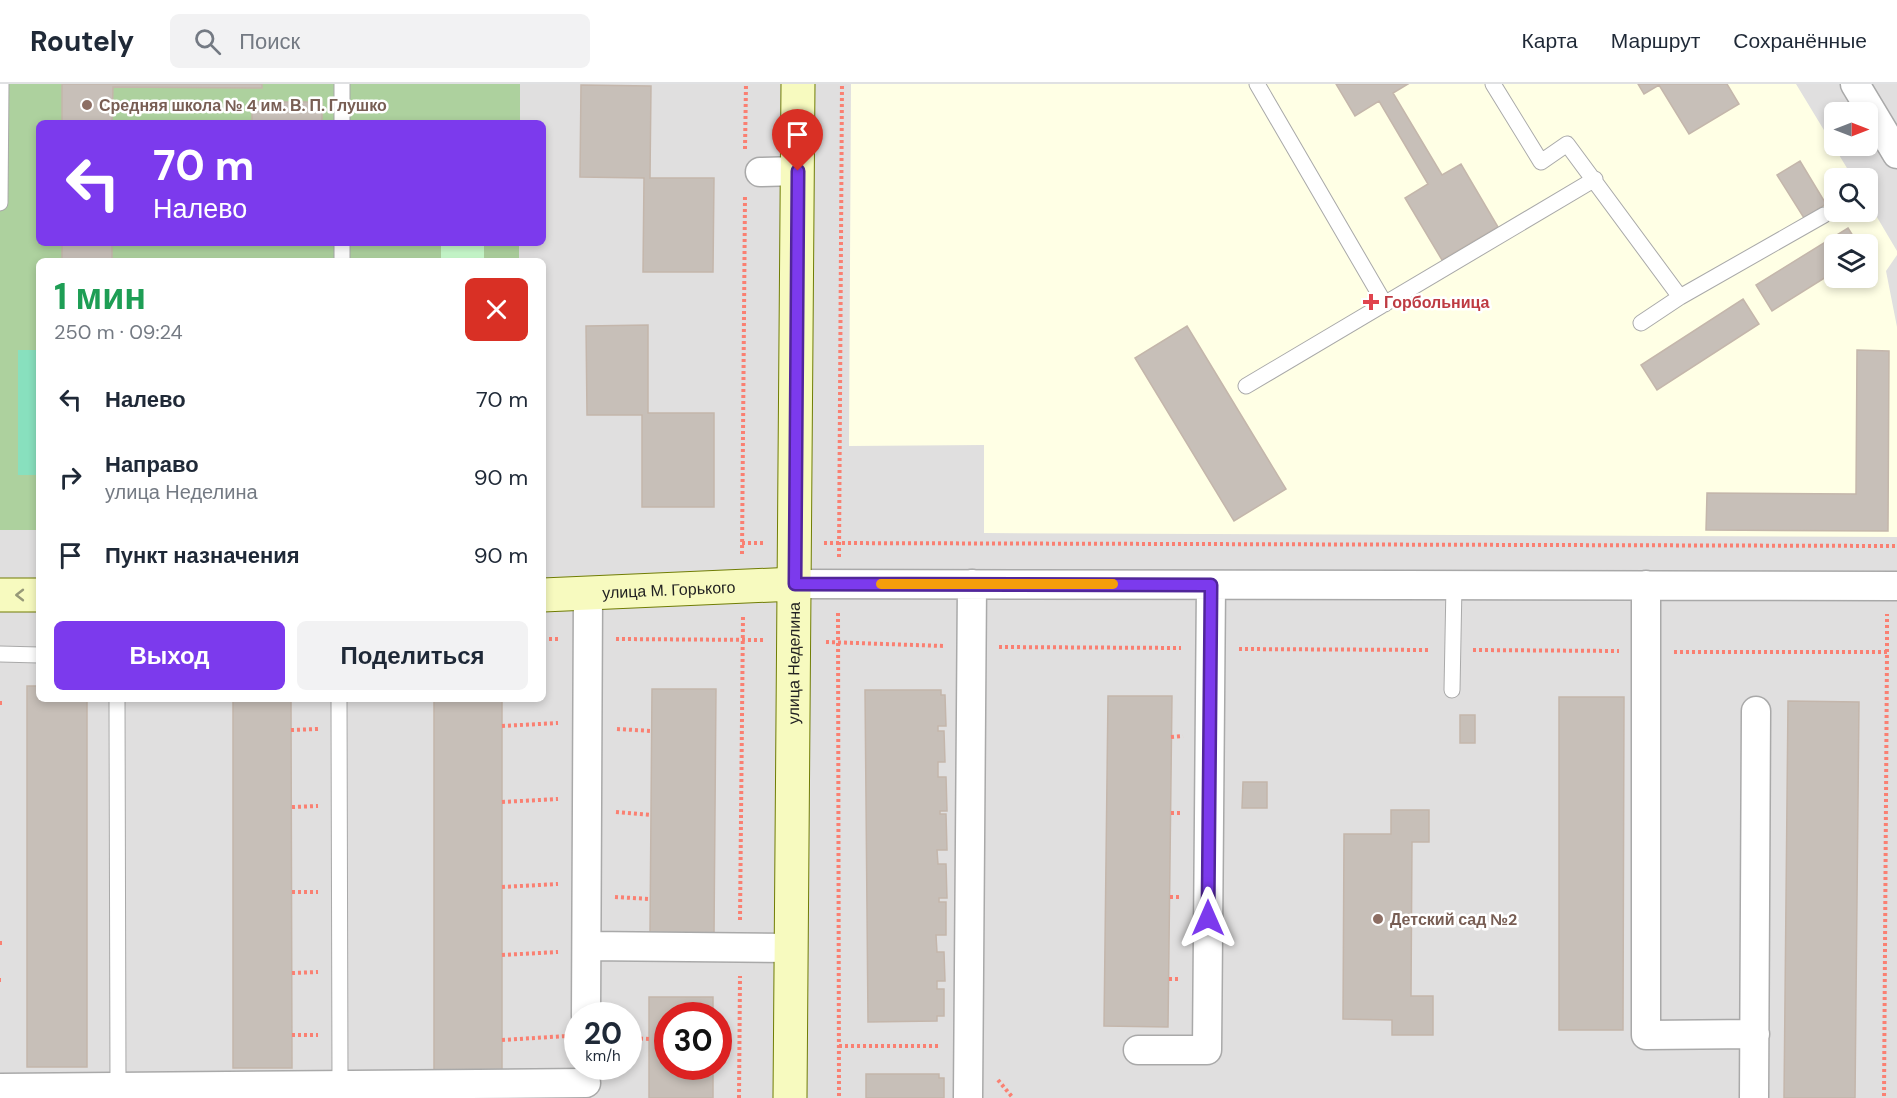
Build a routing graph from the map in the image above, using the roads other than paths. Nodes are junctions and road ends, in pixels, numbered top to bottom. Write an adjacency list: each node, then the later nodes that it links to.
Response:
1 (1, 84): 12 (lane)
2 (342, 84): 7 (lane)
3 (798, 84): 9 (street, улица Неделина)
4 (1257, 84): 15 (lane)
5 (1493, 84): 11 (lane)
6 (1855, 84): 8 (street)
7 (342, 120)
8 (1897, 154)
9 (798, 171): 10 (street); 18 (street, улица Неделина)
10 (750, 172)
11 (1595, 179): 14 (lane); 15 (lane)
12 (0, 203)
13 (1824, 214): 14 (lane)
14 (1680, 297): 16 (lane)
15 (1385, 304): 17 (lane)
16 (1641, 323)
17 (1246, 386)
18 (795, 584): 19 (street); 27 (street, улица М. Горького); 35 (street, улица Неделина)
19 (972, 584): 20 (street); 44 (street)
20 (1211, 585): 21 (street); 38 (street)
21 (1454, 585): 22 (street); 30 (lane)
22 (1646, 585): 23 (street); 37 (street)
23 (1892, 586)
24 (0, 595): 25 (street, one-way to 24)
25 (36, 595)
26 (546, 595): 27 (street, улица М. Горького)
27 (588, 595): 34 (street)
28 (0, 654): 29 (lane)
29 (36, 655)
30 (1452, 690)
31 (117, 702): 41 (lane)
32 (339, 702): 40 (lane)
33 (1756, 711): 37 (street)
34 (587, 948): 35 (street); 36 (street)
35 (791, 948): 43 (street, улица Неделина)
36 (586, 1002)
37 (1755, 1034): 45 (street)
38 (1138, 1050)
39 (586, 1083): 40 (street)
40 (340, 1085): 41 (street)
41 (118, 1087): 42 (street)
42 (0, 1088)
43 (790, 1098)
44 (968, 1098)
45 (1754, 1098)

